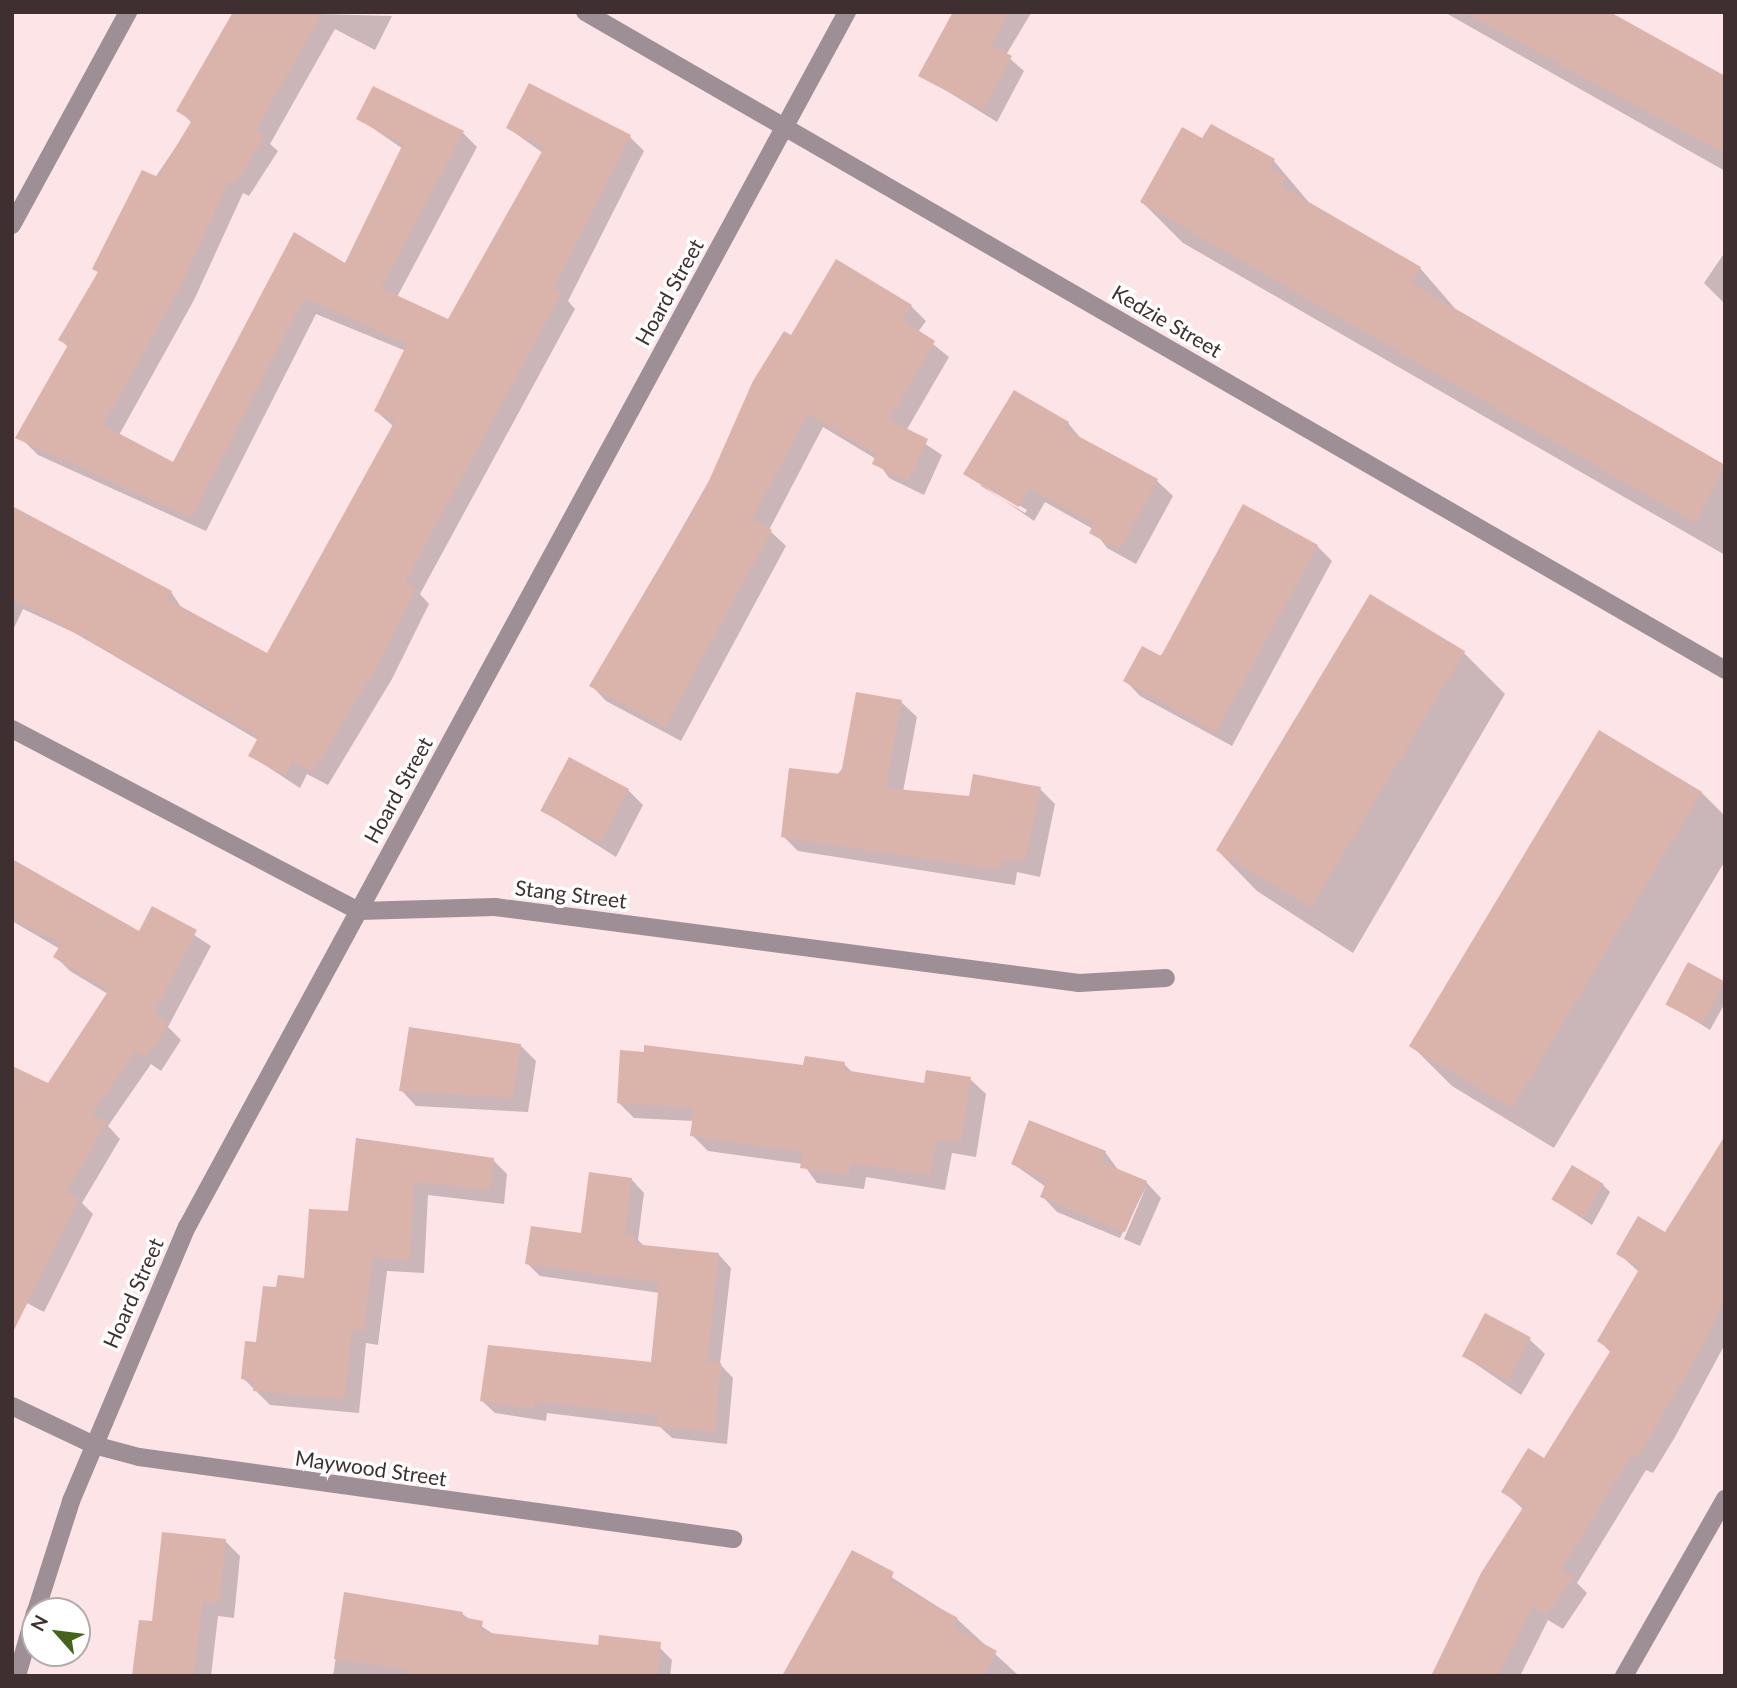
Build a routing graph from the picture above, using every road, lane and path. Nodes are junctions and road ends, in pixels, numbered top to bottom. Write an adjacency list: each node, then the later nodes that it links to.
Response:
1 (128, 12): 5 (street)
2 (585, 12): 4 (street, Kedzie Street)
3 (847, 12): 4 (street, Hoard Street)
4 (785, 128): 6 (street, Kedzie Street); 8 (street, Hoard Street)
5 (12, 225)
6 (1725, 670)
7 (12, 729): 8 (street, Stang Street)
8 (359, 911): 9 (street, Stang Street); 11 (street, Hoard Street)
9 (1166, 978)
10 (12, 1406): 11 (street, Maywood Street)
11 (94, 1446): 13 (street, Maywood Street); 14 (street, Hoard Street)
12 (1725, 1499): 15 (street)
13 (733, 1539)
14 (40, 1597)
15 (1624, 1676)

